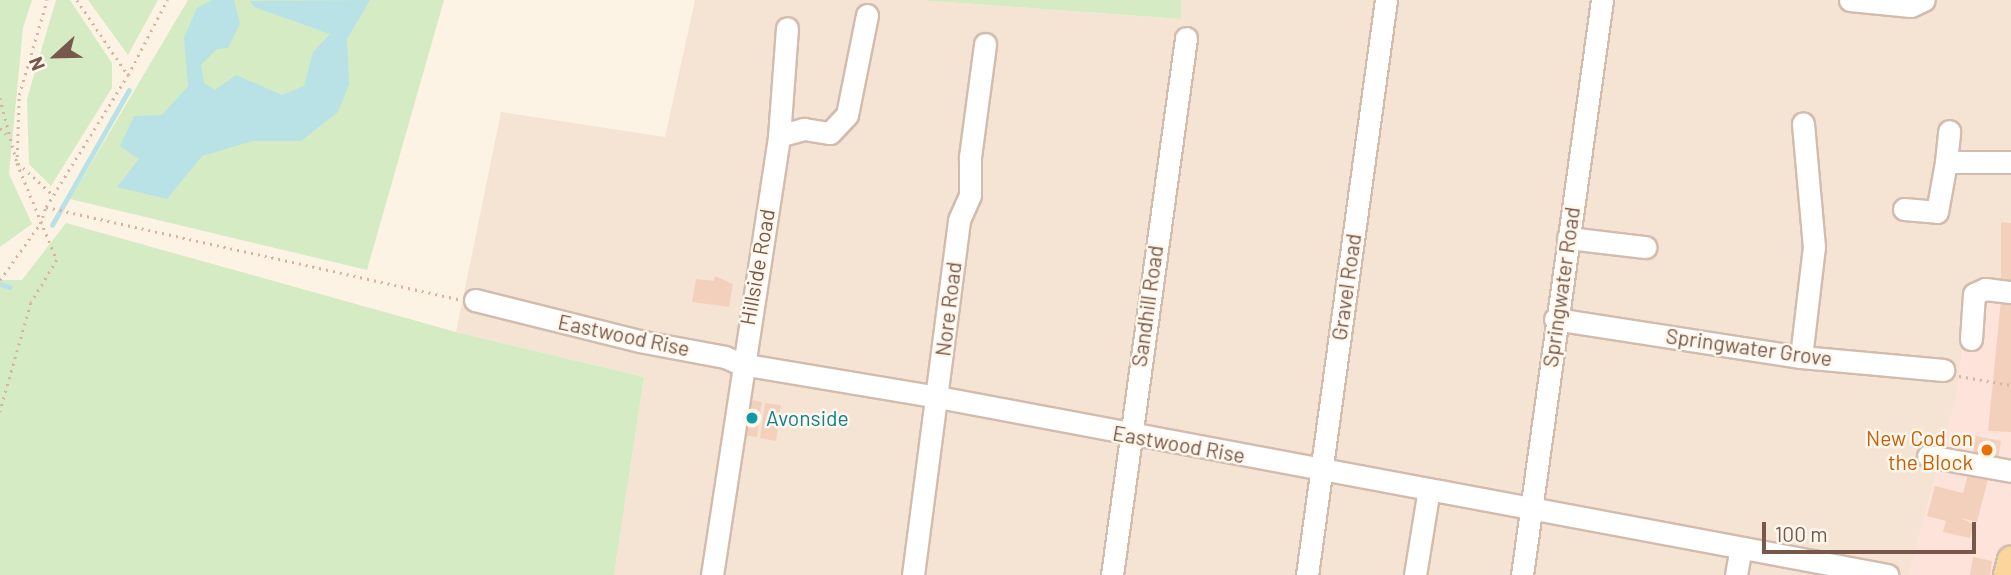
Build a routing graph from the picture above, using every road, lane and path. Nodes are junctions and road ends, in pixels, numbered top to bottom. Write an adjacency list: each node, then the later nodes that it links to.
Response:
1 (47, 0): 21 (path)
2 (77, 0): 12 (path)
3 (167, 0): 12 (path)
4 (1386, 0): 41 (street, Gravel Road)
5 (1602, 0): 26 (street, Springwater Road)
6 (1850, 0): 7 (street)
7 (1924, 0)
8 (867, 15): 17 (street)
9 (788, 28): 17 (street, Hillside Road)
10 (1186, 38): 39 (street, Sandhill Road)
11 (985, 44): 37 (street, Nore Road)
12 (128, 75): 22 (path)
13 (0, 98): 18 (path)
14 (1802, 123): 33 (street)
15 (0, 128): 18 (path)
16 (1949, 131): 19 (street)
17 (779, 137): 34 (street, Hillside Road)
18 (11, 139): 21 (path)
19 (1946, 162): 20 (street); 24 (street)
20 (2011, 162)
21 (17, 163): 22 (path); 25 (path)
22 (53, 195): 23 (path)
23 (46, 207): 25 (path); 30 (path)
24 (1904, 209)
25 (40, 224): 28 (path); 38 (path)
26 (1567, 238): 27 (street); 31 (street, Springwater Road)
27 (1645, 247)
28 (0, 280)
29 (2011, 292): 32 (street)
30 (475, 300): 34 (street, Eastwood Rise)
31 (1555, 318): 33 (street, Springwater Grove); 44 (street, Springwater Road)
32 (1972, 339)
33 (1801, 357): 35 (street, Springwater Grove)
34 (741, 364): 37 (street, Eastwood Rise); 47 (street, Hillside Road)
35 (1943, 370): 36 (path)
36 (2011, 385)
37 (938, 397): 39 (street, Eastwood Rise); 48 (street, Nore Road)
38 (0, 412)
39 (1128, 435): 41 (street, Eastwood Rise); 49 (street, Sandhill Road)
40 (1928, 456): 42 (street)
41 (1321, 468): 43 (street, Eastwood Rise); 50 (street, Gravel Road)
42 (2011, 471)
43 (1429, 489): 44 (street, Eastwood Rise); 51 (street)
44 (1534, 508): 45 (street, Eastwood Rise); 52 (street, Springwater Road)
45 (1741, 548): 53 (street); 54 (street, Eastwood Rise)
46 (2011, 560): 55 (main road)
47 (712, 575)
48 (913, 575)
49 (1112, 575)
50 (1307, 575)
51 (1415, 575)
52 (1522, 575)
53 (1736, 575)
54 (1886, 575)
55 (2007, 575)

